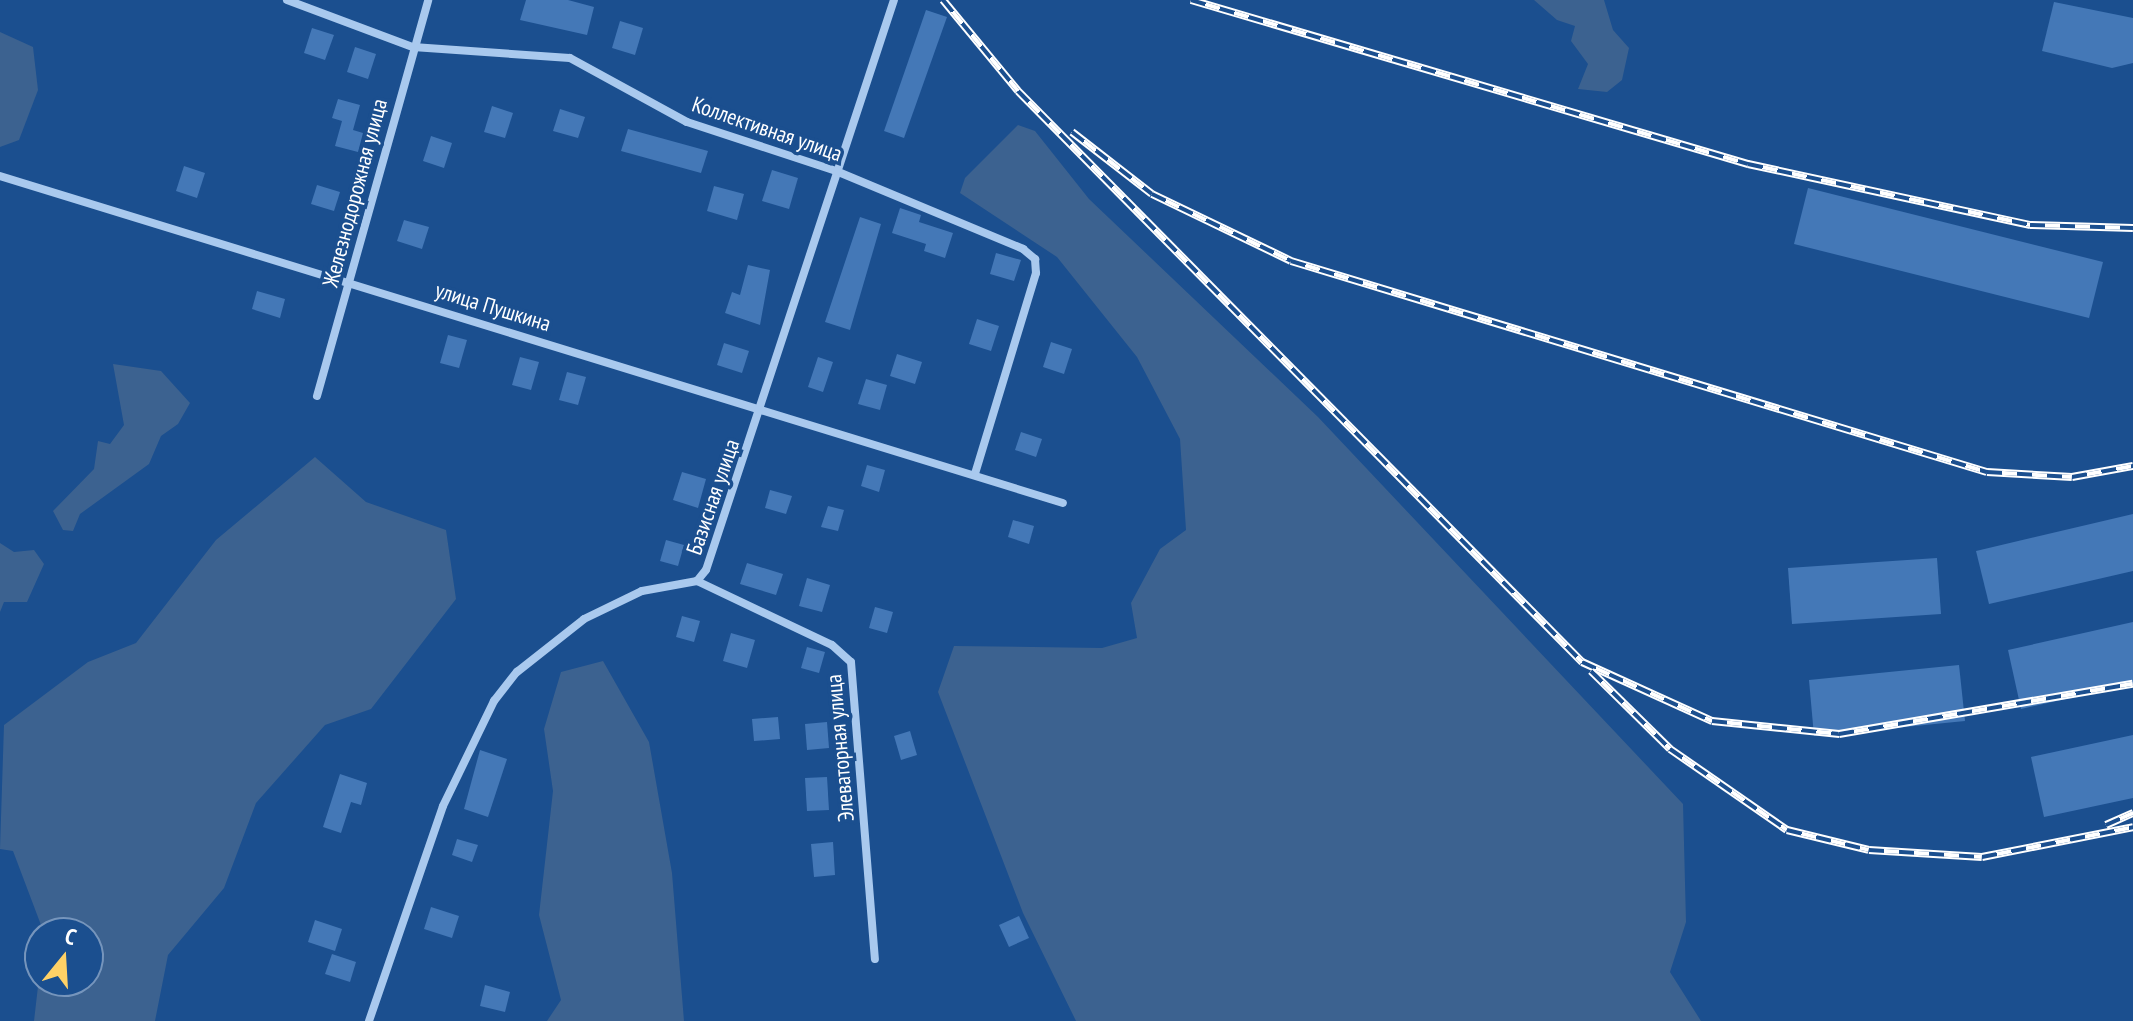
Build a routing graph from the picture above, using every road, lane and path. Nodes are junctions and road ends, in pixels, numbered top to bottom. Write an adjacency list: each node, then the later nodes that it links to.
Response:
1 (287, 0): 4 (street, Коллективная улица)
2 (428, 0): 4 (street, Железнодорожная улица)
3 (894, 0): 5 (street, Базисная улица)
4 (413, 47): 5 (street, Коллективная улица); 7 (street, Железнодорожная улица)
5 (836, 171): 9 (street, Базисная улица); 10 (street, Коллективная улица)
6 (0, 176): 7 (street, улица Пушкина)
7 (351, 282): 8 (street, Железнодорожная улица); 9 (street, улица Пушкина)
8 (317, 396)
9 (763, 408): 10 (street, улица Пушкина); 12 (street, Базисная улица)
10 (975, 474): 11 (street, улица Пушкина)
11 (1063, 503)
12 (697, 581): 13 (street, Элеваторная улица); 14 (street, Базисная улица)
13 (875, 959)
14 (369, 1021)

